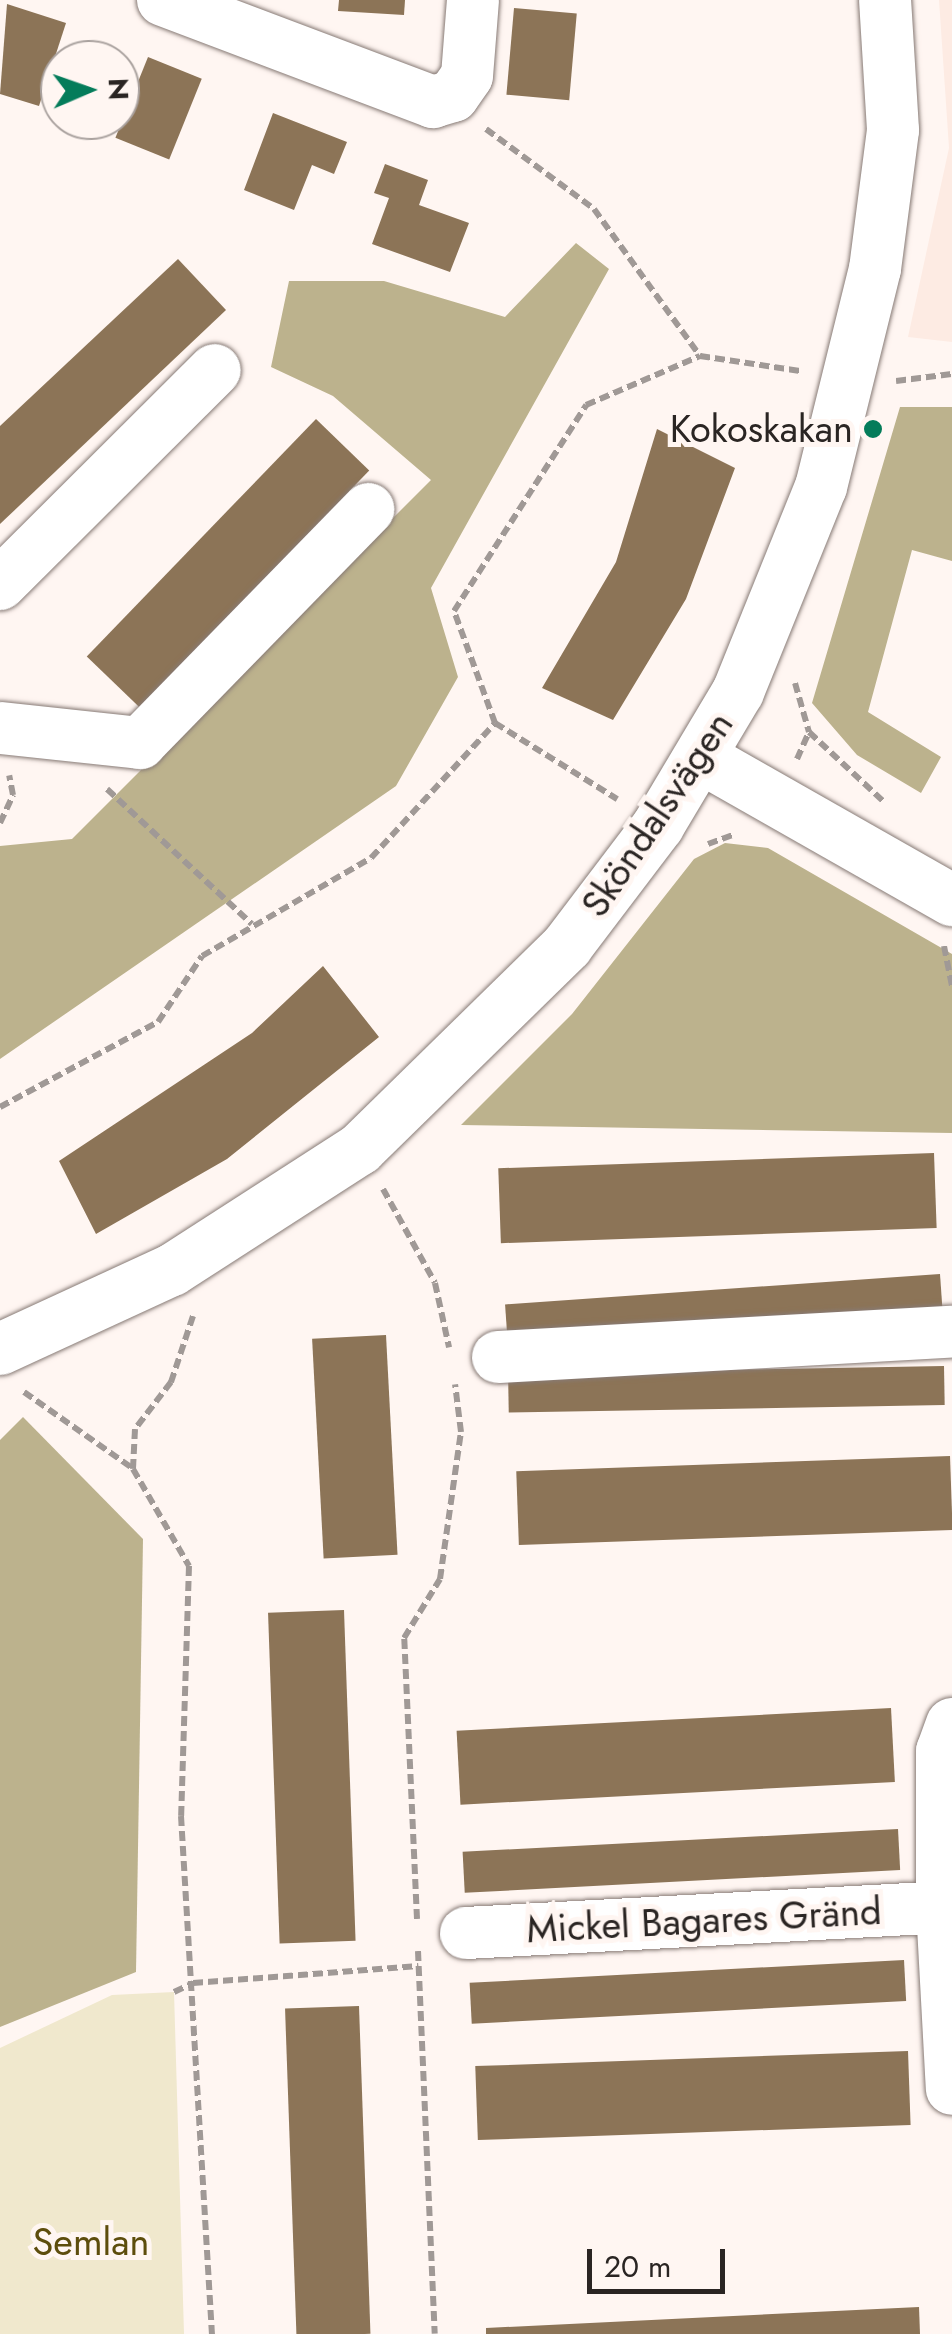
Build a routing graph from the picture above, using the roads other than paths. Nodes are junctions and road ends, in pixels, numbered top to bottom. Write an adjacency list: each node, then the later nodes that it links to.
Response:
1 (164, 0): 2 (street)
2 (473, 0)
3 (885, 0): 8 (street, Sköndalsvägen)
4 (215, 370): 6 (street)
5 (368, 509): 7 (street)
6 (0, 584)
7 (0, 728)
8 (700, 757): 9 (street); 12 (street, Sköndalsvägen)
9 (948, 883)
10 (952, 1332): 11 (street)
11 (468, 1364)
12 (7, 1367)
13 (952, 1724): 14 (street)
14 (942, 1907): 15 (street, Mickel Bagares Gränd); 16 (street)
15 (466, 1933)
16 (952, 2089)

